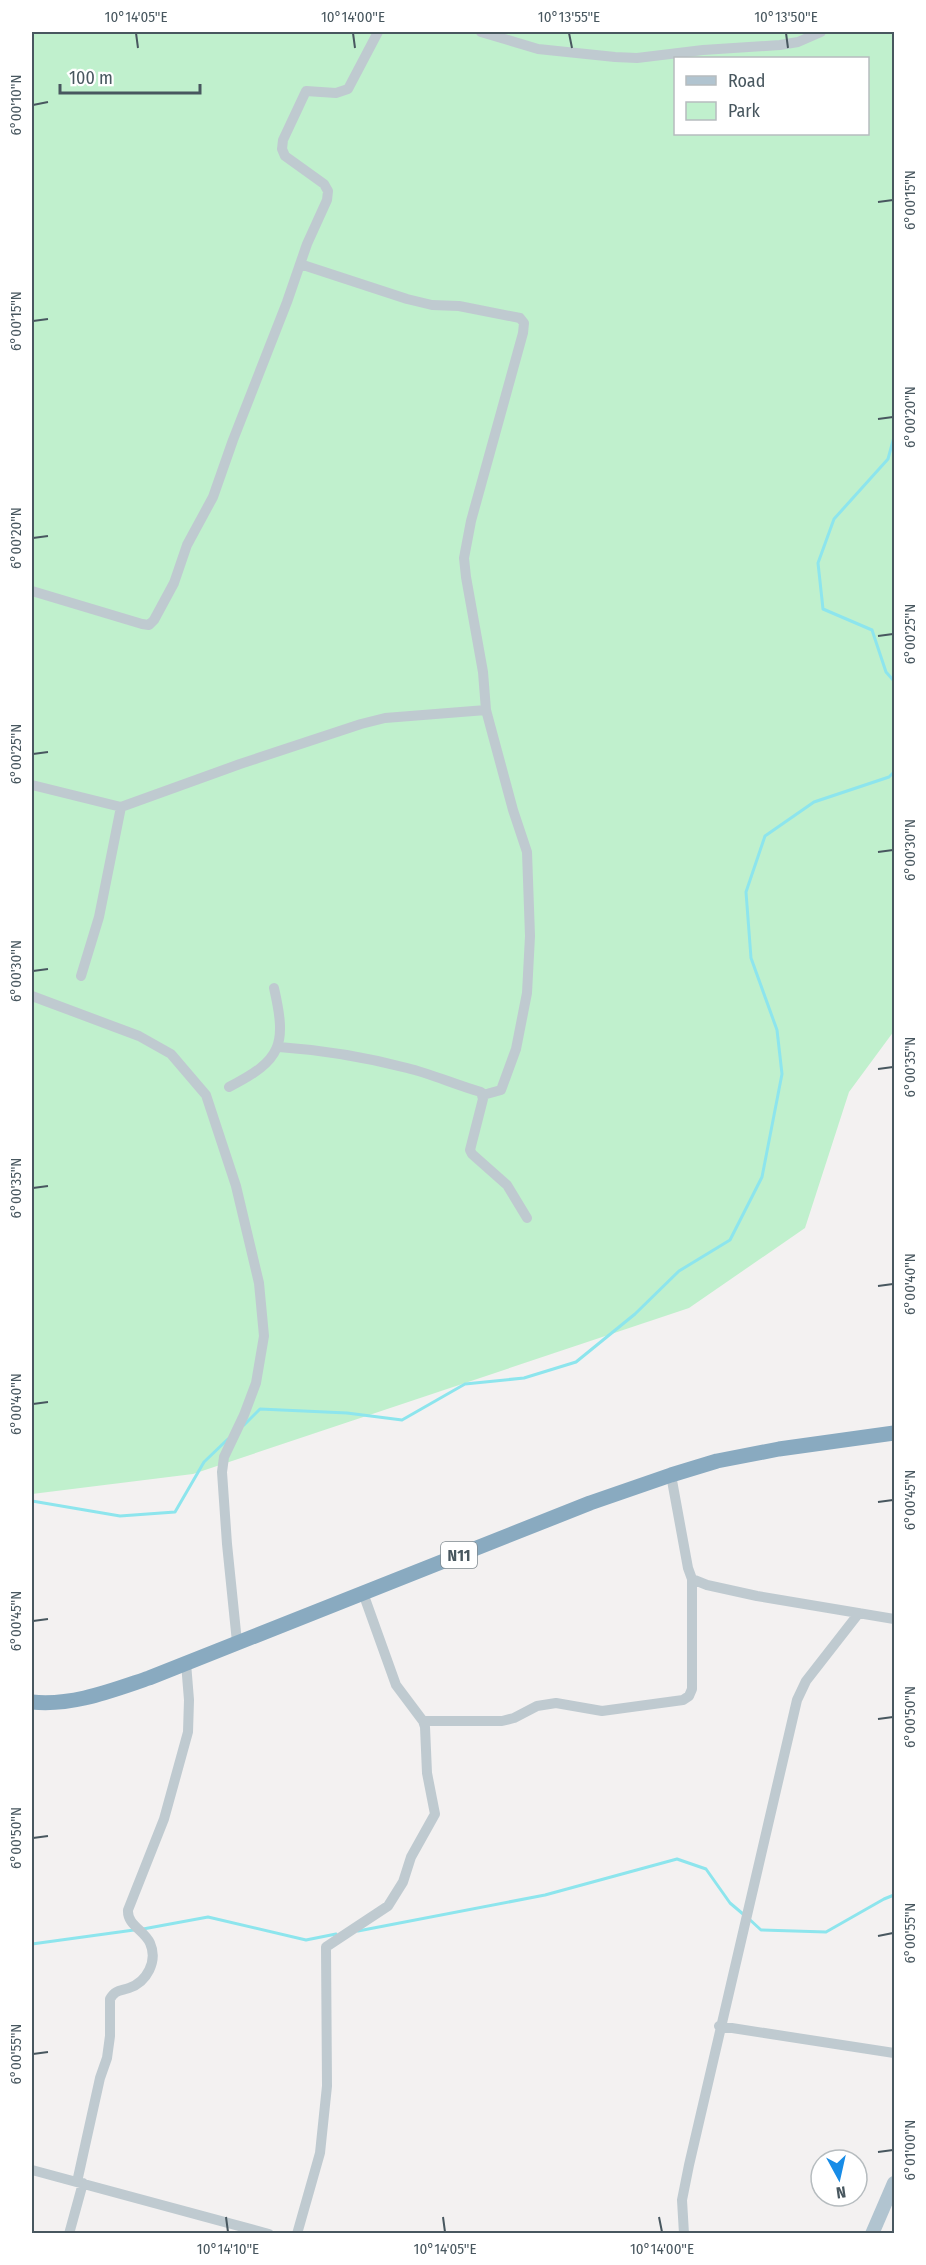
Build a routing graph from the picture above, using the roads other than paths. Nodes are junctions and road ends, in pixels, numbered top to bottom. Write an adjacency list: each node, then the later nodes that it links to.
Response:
1 (378, 32): 4 (street)
2 (480, 32): 3 (street)
3 (821, 32)
4 (300, 264): 5 (street); 6 (street)
5 (32, 591)
6 (486, 710): 8 (street); 14 (street)
7 (32, 785): 8 (street)
8 (121, 807): 9 (street)
9 (81, 976)
10 (274, 988): 12 (street)
11 (32, 996): 22 (street)
12 (279, 1047): 13 (street); 14 (street)
13 (229, 1087)
14 (483, 1095): 15 (street)
15 (527, 1218)
16 (894, 1433): 17 (highway, N11)
17 (670, 1475): 18 (street); 19 (highway, N11)
18 (692, 1579): 20 (street); 25 (street)
19 (363, 1593): 22 (highway, N11); 25 (street)
20 (859, 1613): 21 (street); 26 (street)
21 (894, 1619)
22 (237, 1642): 23 (highway, N11)
23 (186, 1663): 24 (highway, N11); 29 (street)
24 (32, 1702)
25 (423, 1721): 33 (street)
26 (719, 2026): 27 (street); 34 (street)
27 (894, 2054)
28 (32, 2170): 29 (street)
29 (80, 2182): 31 (street); 32 (street)
30 (894, 2183): 35 (main road)
31 (69, 2234)
32 (269, 2234)
33 (297, 2234)
34 (684, 2234)
35 (873, 2234)

